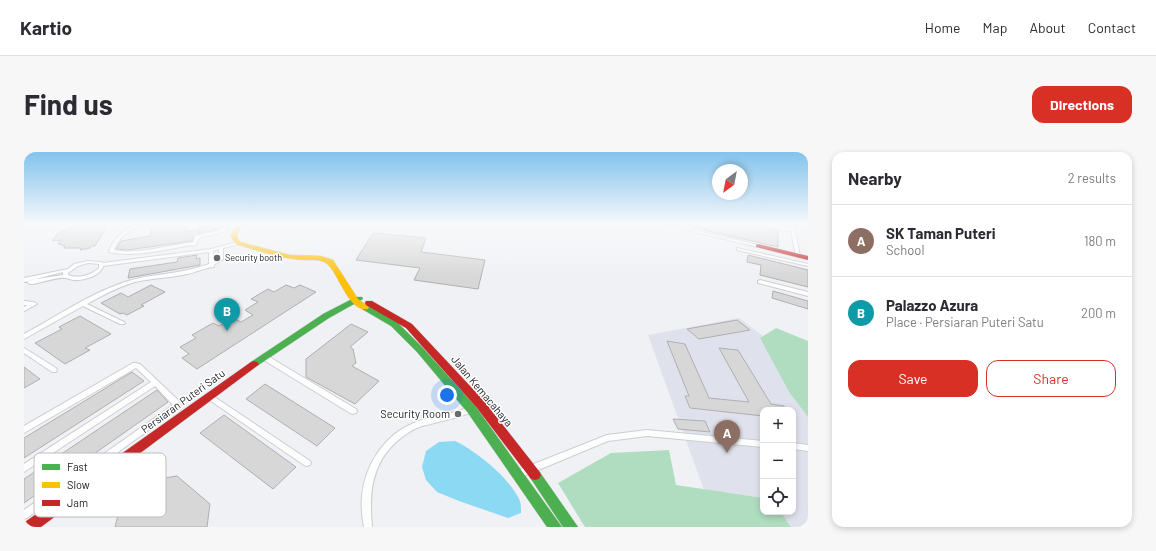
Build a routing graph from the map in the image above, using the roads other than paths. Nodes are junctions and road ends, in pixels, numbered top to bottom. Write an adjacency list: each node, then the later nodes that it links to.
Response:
1 (113, 242): 7 (street)
2 (191, 242): 7 (street)
3 (194, 242): 12 (street)
4 (743, 242): 8 (street)
5 (796, 242): 14 (street)
6 (238, 243): 9 (street); 23 (street, Jalan Kemacahaya)
7 (182, 244): 13 (street)
8 (758, 246): 14 (street)
9 (221, 248): 11 (street); 18 (street)
10 (739, 249): 17 (street)
11 (211, 250): 12 (street); 18 (street)
12 (194, 252): 13 (street)
13 (182, 254): 16 (street)
14 (798, 255): 15 (street)
15 (808, 257)
16 (102, 265): 19 (street); 19 (street)
17 (808, 265)
18 (212, 266): 25 (street)
19 (66, 273): 20 (street); 20 (street)
20 (24, 281)
21 (760, 282): 22 (street)
22 (808, 294)
23 (356, 298): 30 (street, Persiaran Puteri Satu); 34 (street, Jalan Kemacahaya); 35 (street, Jalan Kemacahaya)
24 (24, 303): 26 (street)
25 (84, 304): 27 (street); 28 (street)
26 (24, 309)
27 (122, 323)
28 (24, 338)
29 (24, 350): 31 (street)
30 (264, 357): 33 (street, Persiaran Puteri Satu); 36 (street)
31 (54, 370)
32 (155, 382): 37 (street); 41 (street); 42 (street)
33 (210, 397): 43 (street, Persiaran Puteri Satu); 45 (street)
34 (481, 405): 35 (street); 47 (street, Jalan Kemacahaya)
35 (472, 410): 48 (street, Jalan Kemacahaya); 53 (street)
36 (353, 411)
37 (24, 430)
38 (760, 444): 47 (street)
39 (796, 446): 40 (street)
40 (808, 448)
41 (47, 453)
42 (112, 453)
43 (132, 453)
44 (34, 461): 46 (street)
45 (307, 463)
46 (24, 468)
47 (530, 469): 48 (street); 55 (street, Jalan Kemacahaya)
48 (519, 474): 54 (street, Jalan Kemacahaya)
49 (34, 508): 50 (street)
50 (24, 515)
51 (44, 517): 52 (street, Persiaran Puteri Satu)
52 (30, 527)
53 (368, 527)
54 (555, 527)
55 (571, 527)

